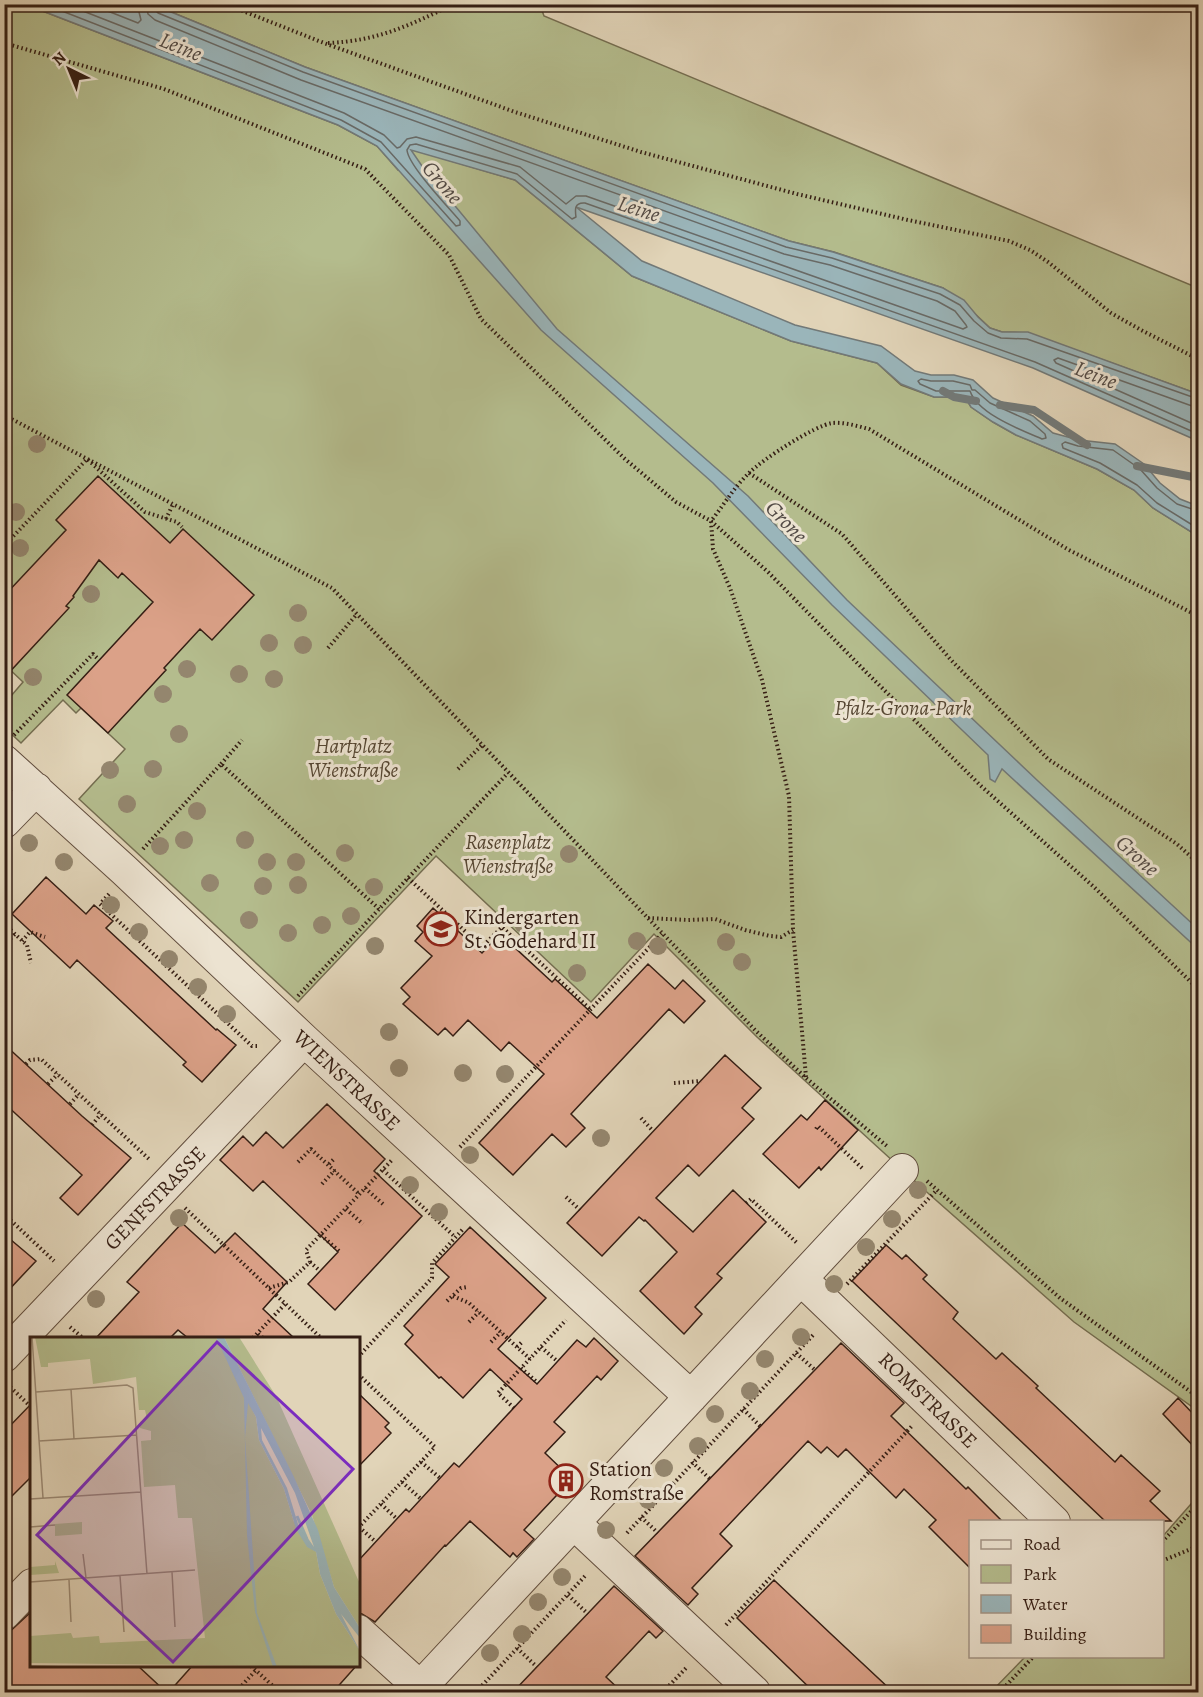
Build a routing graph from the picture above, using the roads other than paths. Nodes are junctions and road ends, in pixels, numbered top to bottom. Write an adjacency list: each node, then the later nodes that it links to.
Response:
1 (8, 748): 2 (street, WIENSTRASSE)
2 (36, 789): 3 (street); 4 (street, WIENSTRASSE)
3 (4, 822)
4 (304, 1040): 7 (street, GENFSTRASSE); 8 (street, WIENSTRASSE)
5 (900, 1172): 6 (street)
6 (809, 1270): 8 (street); 9 (street, ROMSTRASSE)
7 (4, 1356)
8 (691, 1397): 10 (street)
9 (1053, 1520)
10 (574, 1523): 14 (street); 15 (street)
11 (30, 1587): 12 (street)
12 (4, 1614)
13 (360, 1632): 14 (street)
14 (419, 1690)
15 (754, 1692)

